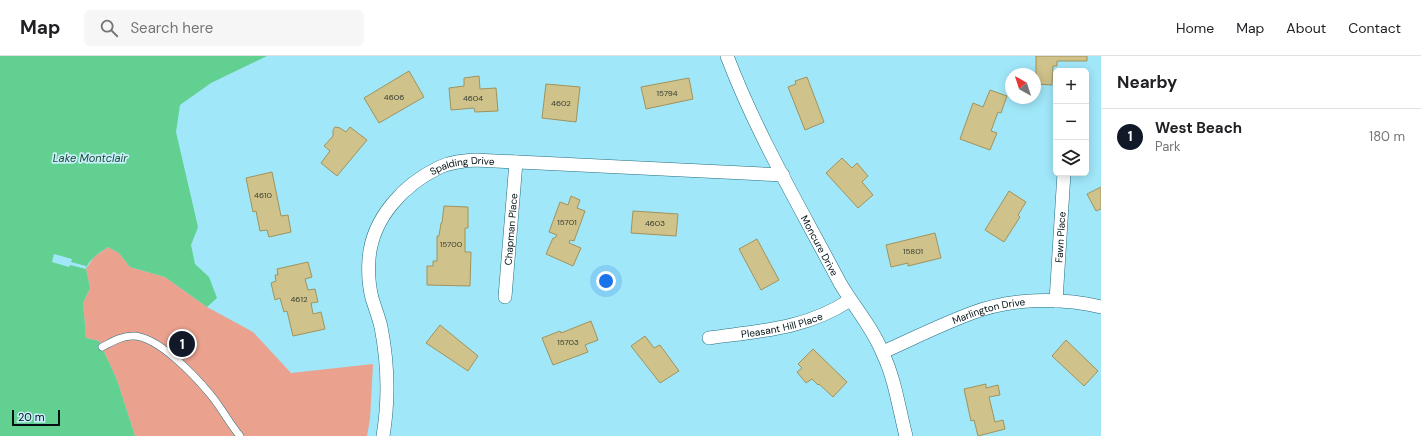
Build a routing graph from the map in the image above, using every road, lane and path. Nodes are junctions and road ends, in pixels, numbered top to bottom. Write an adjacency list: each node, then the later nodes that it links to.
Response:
1 (728, 56): 3 (street, Moncure Drive)
2 (516, 162): 3 (street, Spalding Drive); 5 (street, Chapman Place); 13 (street, Spalding Drive)
3 (783, 175): 6 (street, Moncure Drive)
4 (1064, 176): 7 (street, Fawn Place)
5 (506, 298)
6 (850, 300): 9 (street, Pleasant Hill Place); 11 (street, Moncure Drive)
7 (1056, 300): 8 (street, Marlington Drive); 11 (street, Marlington Drive)
8 (1101, 307)
9 (709, 338)
10 (102, 347): 12 (lane)
11 (883, 352): 14 (street, Moncure Drive)
12 (240, 436)
13 (383, 436)
14 (906, 436)

